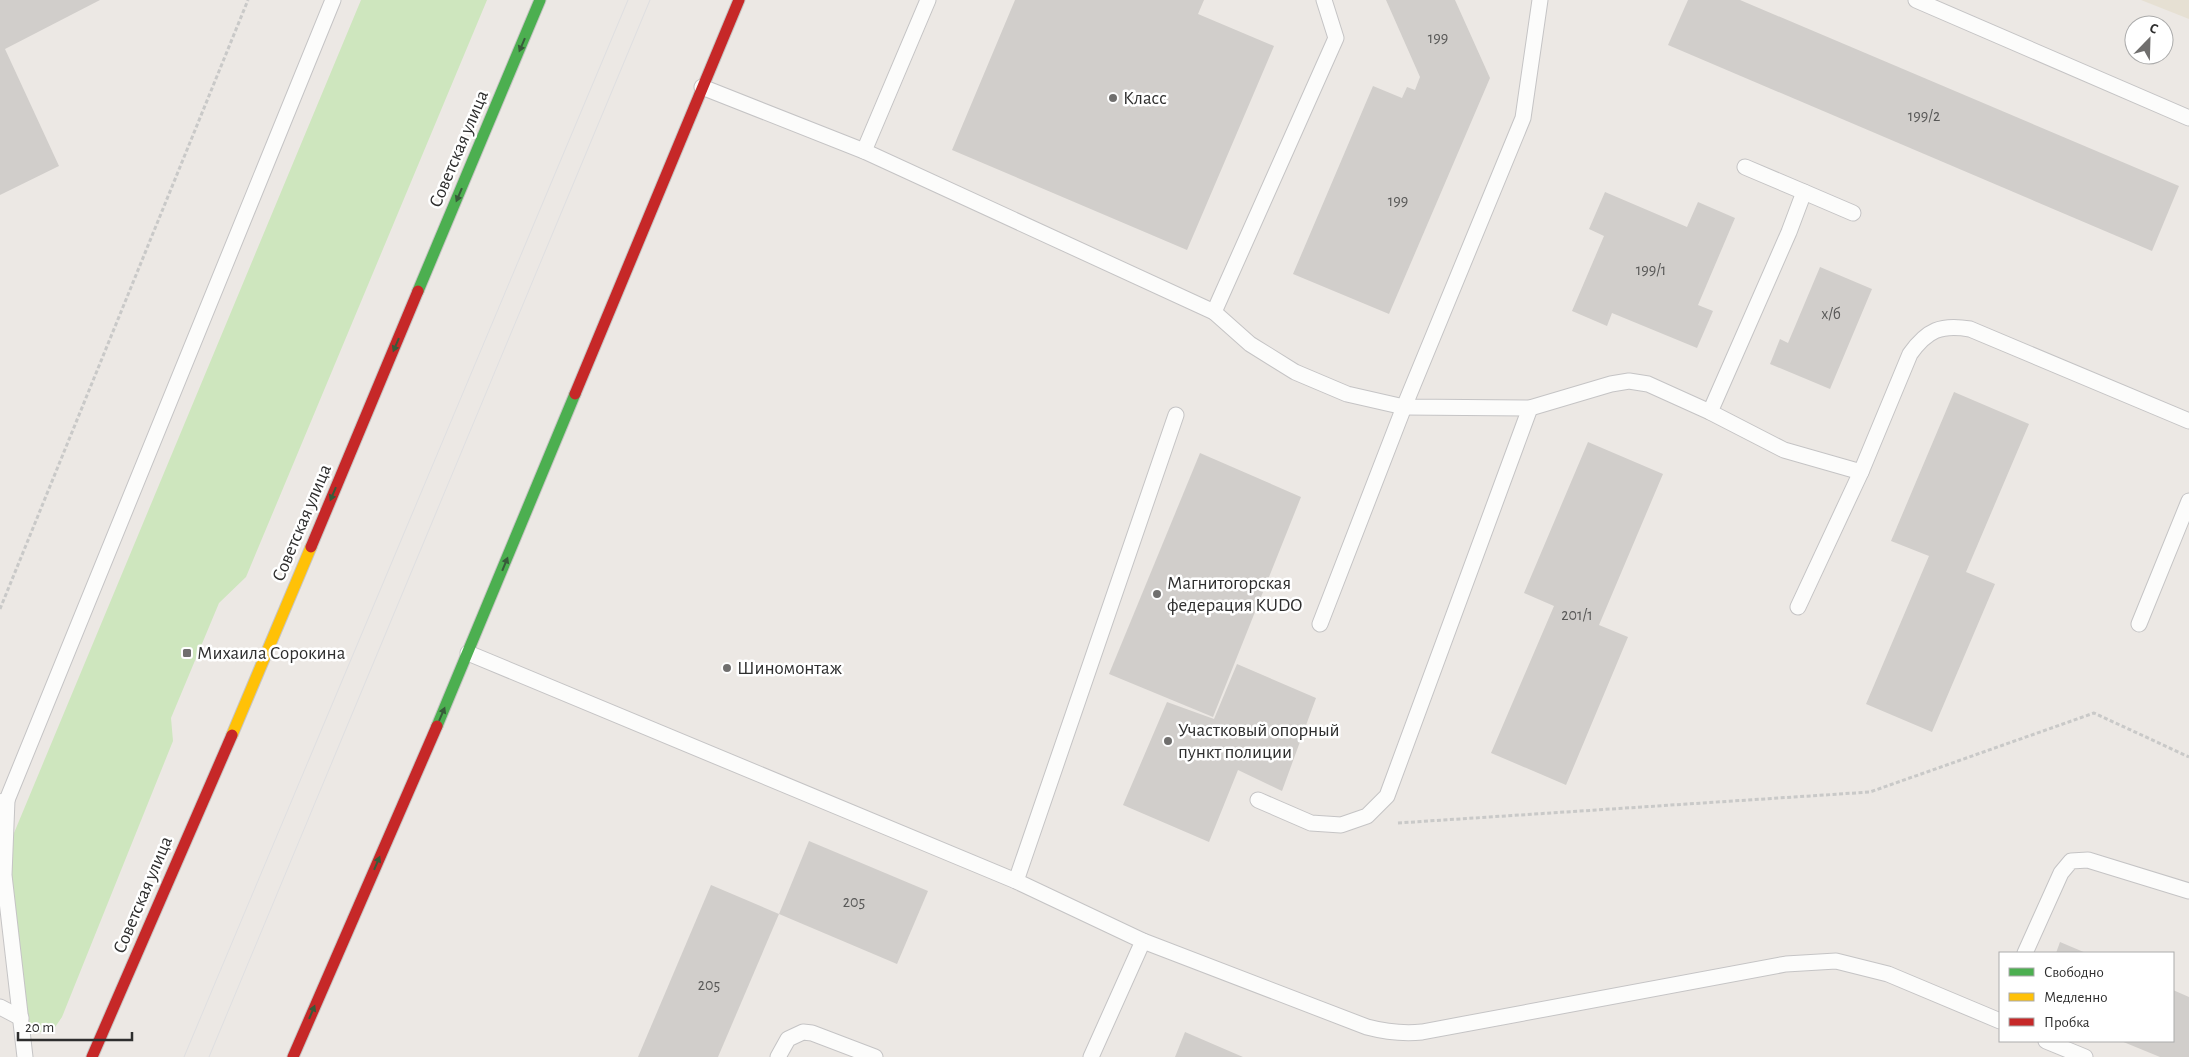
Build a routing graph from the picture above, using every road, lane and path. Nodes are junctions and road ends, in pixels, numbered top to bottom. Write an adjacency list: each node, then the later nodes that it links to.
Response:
1 (248, 0): 24 (path)
2 (333, 0): 31 (lane)
3 (540, 0): 42 (main road, Советская улица, one-way to 42)
4 (739, 0): 9 (main road)
5 (928, 0): 11 (lane)
6 (1324, 0): 15 (lane)
7 (1540, 0): 16 (lane)
8 (1916, 0): 10 (lane)
9 (702, 87): 11 (lane); 27 (main road, one-way to 9)
10 (2189, 118)
11 (864, 151): 15 (lane)
12 (1744, 167): 13 (lane)
13 (1804, 192): 14 (lane); 18 (lane)
14 (1853, 213)
15 (1214, 312): 16 (lane)
16 (1404, 407): 17 (lane); 25 (lane)
17 (1530, 408): 18 (lane); 29 (lane)
18 (1710, 412): 21 (lane)
19 (1176, 415): 33 (lane)
20 (2189, 421): 21 (lane)
21 (1861, 472): 23 (lane)
22 (2189, 500): 26 (lane)
23 (1798, 607)
24 (0, 610)
25 (1320, 624)
26 (2139, 624)
27 (468, 653): 33 (lane); 43 (main road, one-way to 27)
28 (2189, 757): 29 (path)
29 (1387, 796): 30 (lane)
30 (1258, 800)
31 (3, 801): 32 (lane); 39 (lane)
32 (0, 815)
33 (1016, 881): 35 (lane)
34 (2189, 891): 36 (lane)
35 (1143, 941): 38 (lane); 46 (lane)
36 (2025, 952)
37 (0, 1007): 39 (lane)
38 (1999, 1016)
39 (21, 1018): 41 (lane)
40 (2048, 1042): 47 (lane)
41 (25, 1057)
42 (92, 1057)
43 (293, 1057)
44 (778, 1057): 45 (lane)
45 (875, 1057)
46 (1091, 1057)
47 (2085, 1057)

